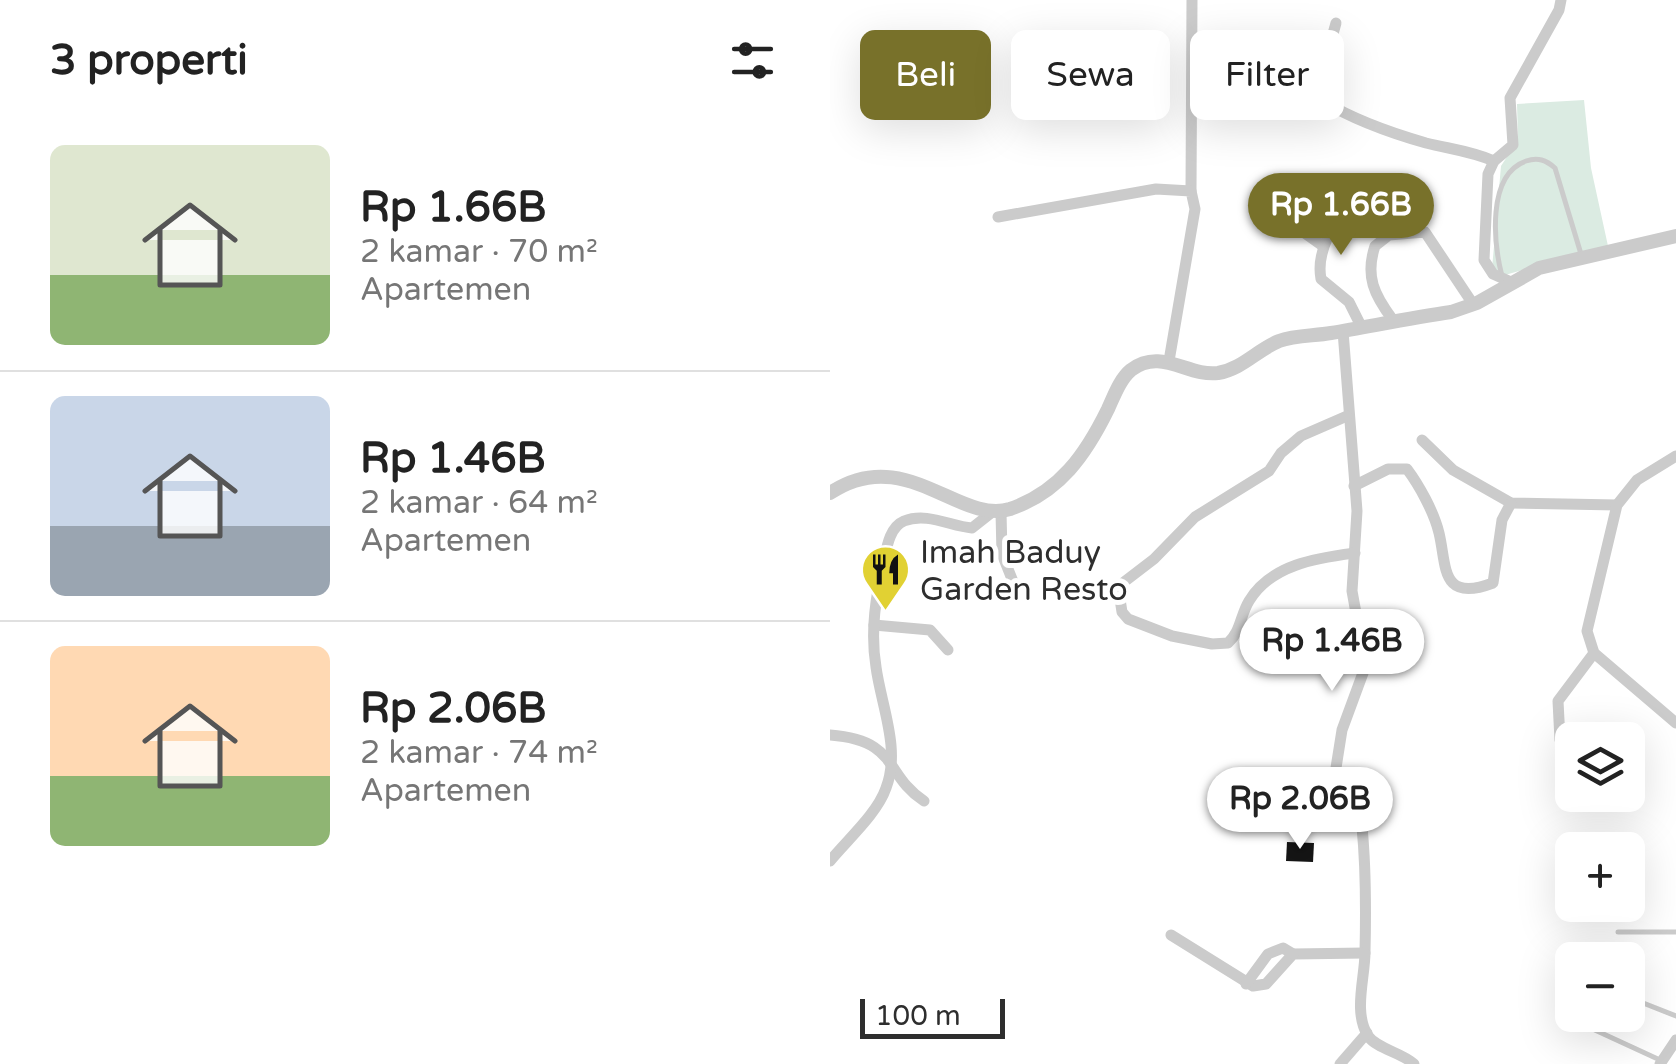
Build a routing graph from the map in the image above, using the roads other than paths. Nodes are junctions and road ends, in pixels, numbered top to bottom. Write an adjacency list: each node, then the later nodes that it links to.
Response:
1 (1192, 0): 6 (street)
2 (1561, 0): 4 (street)
3 (1336, 24): 4 (street)
4 (1494, 161): 12 (street)
5 (1364, 180): 10 (street)
6 (1192, 190): 7 (street); 17 (street)
7 (998, 217)
8 (1292, 224): 10 (street)
9 (1676, 236): 11 (street)
10 (1323, 246): 15 (street)
11 (1582, 257): 12 (street); 12 (lane)
12 (1507, 280): 13 (street)
13 (1474, 304): 14 (street); 14 (street)
14 (1392, 320): 15 (street)
15 (1360, 326): 16 (street)
16 (1343, 332): 17 (street); 18 (street)
17 (1168, 360): 25 (street)
18 (1346, 416): 21 (street); 26 (street)
19 (1422, 440): 23 (street)
20 (1676, 456): 24 (street)
21 (1354, 486): 23 (street); 26 (street)
22 (830, 492): 25 (street)
23 (1511, 503): 24 (street)
24 (1617, 505): 30 (street)
25 (996, 512): 27 (street); 28 (street)
26 (1355, 553): 40 (street)
27 (1016, 589)
28 (874, 625): 29 (street); 34 (street)
29 (948, 650)
30 (1594, 653): 31 (street); 32 (street)
31 (1559, 722)
32 (1676, 723)
33 (830, 735): 34 (street)
34 (890, 758): 35 (street); 36 (street)
35 (924, 801)
36 (830, 861)
37 (1618, 932): 38 (lane)
38 (1676, 932)
39 (1171, 935): 40 (street)
40 (1365, 952): 44 (street)
41 (1645, 1004): 42 (lane)
42 (1676, 1016)
43 (1599, 1032): 46 (lane)
44 (1367, 1034): 47 (street); 48 (street)
45 (1676, 1040): 46 (street)
46 (1662, 1063)
47 (1340, 1064)
48 (1414, 1064)

